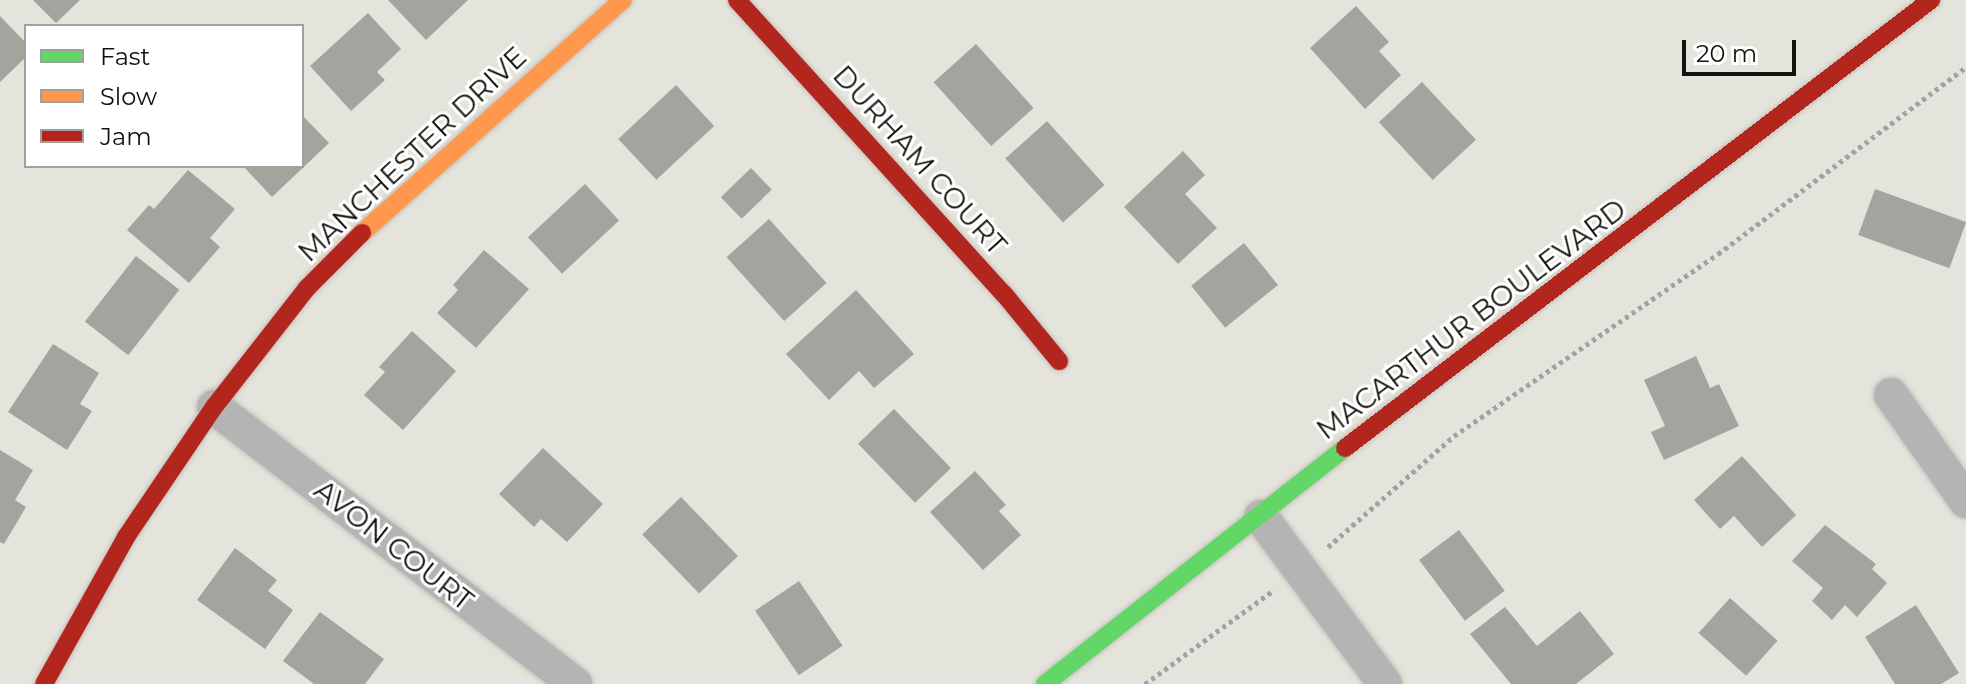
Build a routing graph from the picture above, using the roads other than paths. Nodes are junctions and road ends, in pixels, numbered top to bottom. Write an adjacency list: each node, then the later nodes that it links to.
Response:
1 (623, 0): 6 (street, MANCHESTER DRIVE)
2 (737, 0): 4 (street, DURHAM COURT)
3 (1931, 0): 8 (street, MACARTHUR BOULEVARD)
4 (1059, 361)
5 (1891, 395): 7 (street)
6 (214, 407): 9 (street, MANCHESTER DRIVE); 10 (street, AVON COURT)
7 (1966, 501)
8 (1261, 517): 11 (street, MACARTHUR BOULEVARD); 12 (street)
9 (44, 684)
10 (575, 684)
11 (1045, 684)
12 (1385, 684)

